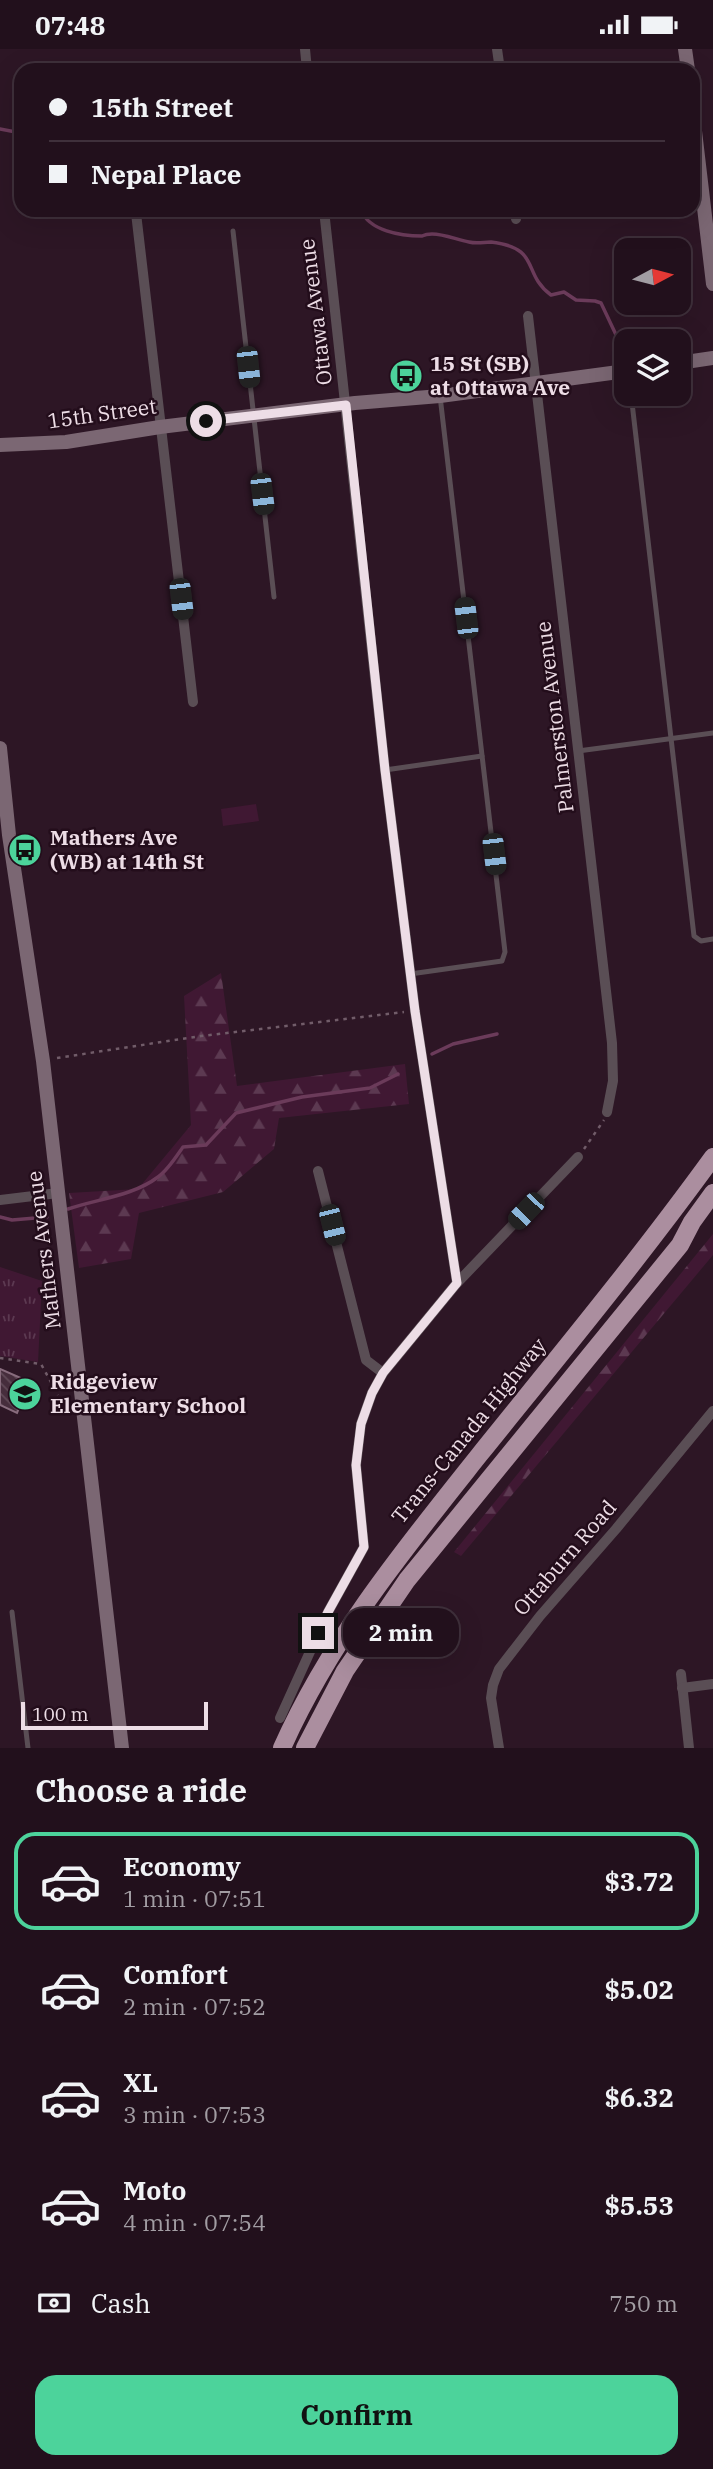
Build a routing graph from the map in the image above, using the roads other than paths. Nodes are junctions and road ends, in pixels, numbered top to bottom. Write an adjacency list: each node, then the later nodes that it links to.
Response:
1 (700, 174): 5 (street)
2 (136, 217): 15 (street)
3 (325, 217): 12 (street, Ottawa Avenue)
4 (233, 231): 14 (lane)
5 (713, 284)
6 (528, 316): 10 (street, Palmerston Avenue)
7 (713, 358): 8 (street)
8 (691, 361)
9 (614, 373): 10 (street, 15th Street)
10 (535, 383): 11 (street, 15th Street); 22 (street, Palmerston Avenue)
11 (440, 396): 12 (street, 15th Street); 23 (lane)
12 (346, 405): 14 (street, 15th Street); 24 (street, Ottawa Avenue)
13 (632, 406): 20 (lane)
14 (253, 416): 15 (street, 15th Street); 17 (lane)
15 (160, 427): 16 (street, 15th Street); 18 (street)
16 (0, 445)
17 (274, 597)
18 (193, 702)
19 (713, 733): 20 (lane)
20 (670, 739): 22 (lane); 26 (lane)
21 (0, 748): 25 (street, Mathers Avenue)
22 (578, 751): 28 (street, Palmerston Avenue)
23 (482, 756): 24 (lane); 27 (lane)
24 (385, 770): 27 (street, Ottawa Avenue)
25 (4, 828): 33 (street, Mathers Avenue)
26 (713, 939)
27 (410, 974): 39 (street, Ottawa Avenue)
28 (607, 1112)
29 (713, 1139): 38 (highway)
30 (578, 1157): 39 (street)
31 (713, 1157): 38 (highway, Trans-Canada Highway)
32 (318, 1171): 40 (street)
33 (58, 1193): 35 (street); 48 (street, Mathers Avenue)
34 (713, 1193): 37 (highway)
35 (0, 1200)
36 (713, 1207): 37 (highway)
37 (681, 1245): 50 (highway)
38 (626, 1271): 49 (highway, Trans-Canada Highway)
39 (457, 1283): 40 (street)
40 (383, 1373): 46 (street)
41 (713, 1412): 51 (street, Ottaburn Road)
42 (12, 1612): 47 (lane)
43 (681, 1674): 45 (street)
44 (713, 1684): 45 (street)
45 (682, 1688): 52 (street)
46 (280, 1718)
47 (28, 1748)
48 (122, 1748)
49 (282, 1748)
50 (305, 1748)
51 (499, 1748)
52 (689, 1748)

